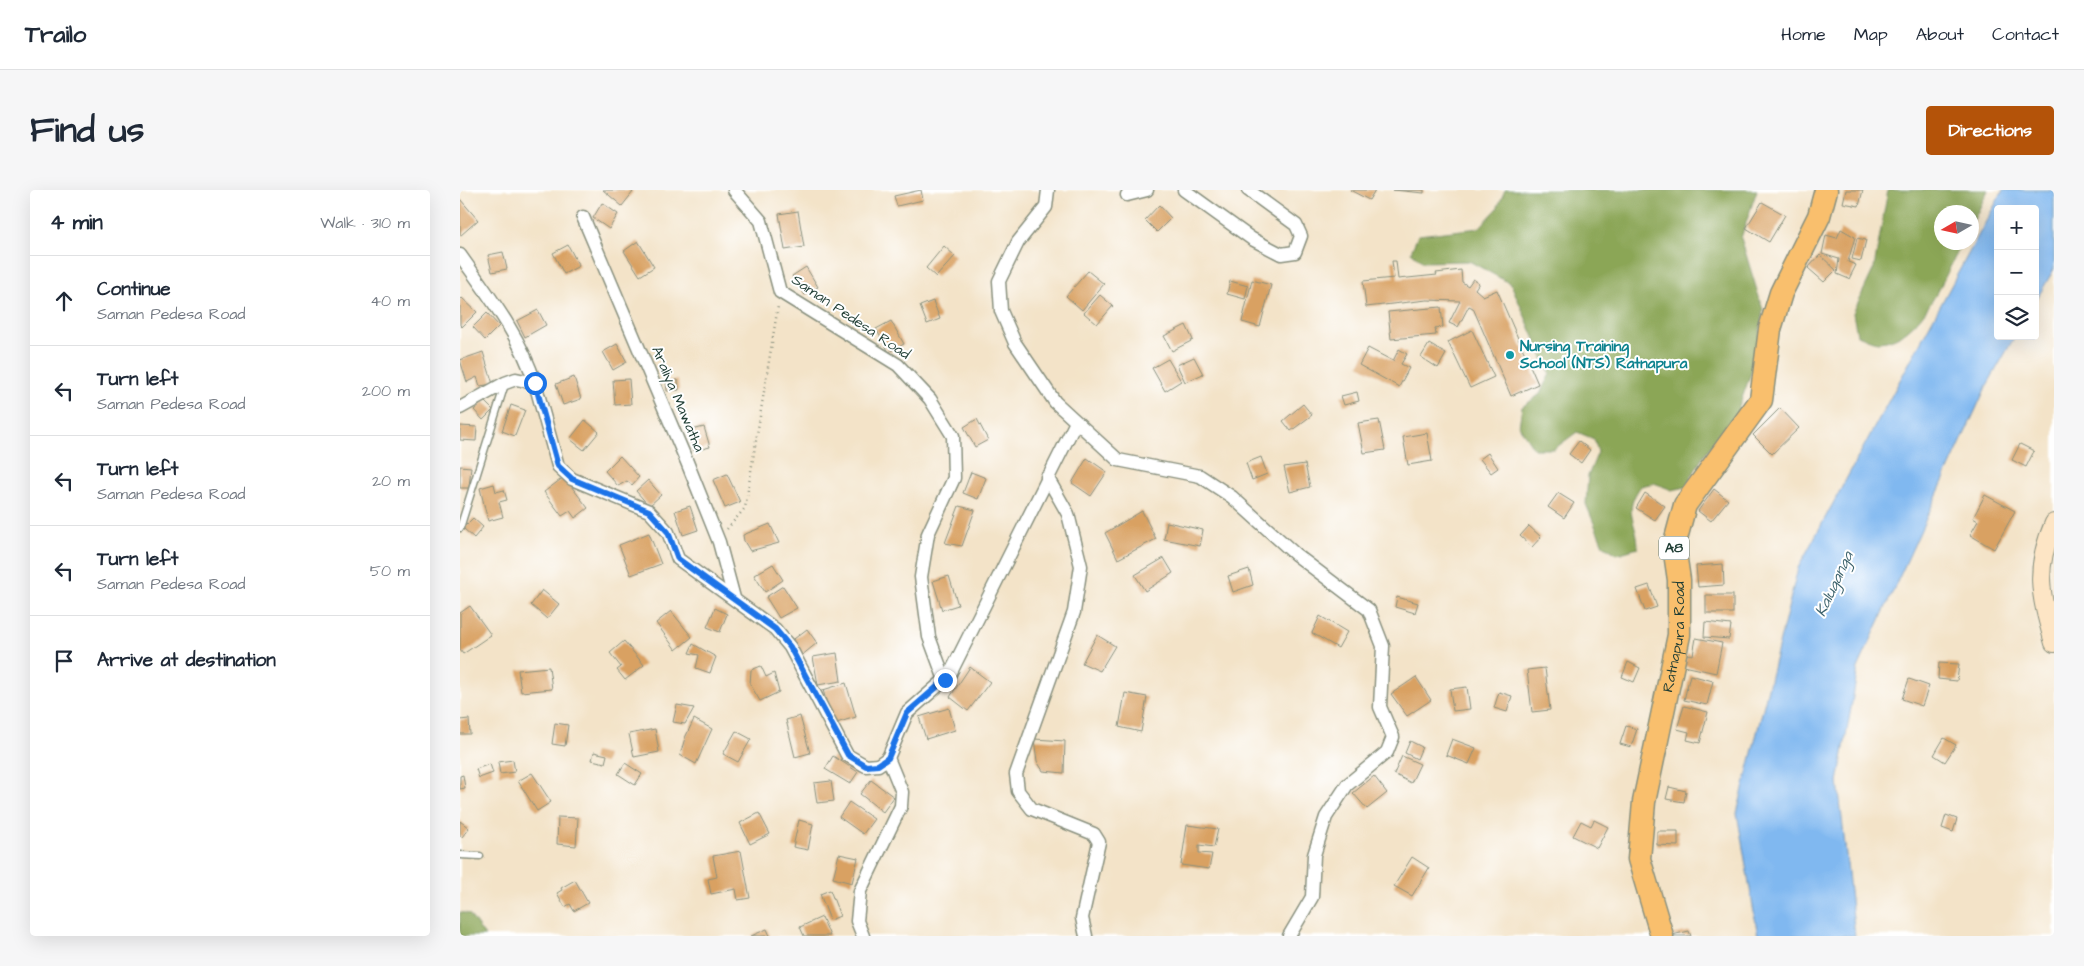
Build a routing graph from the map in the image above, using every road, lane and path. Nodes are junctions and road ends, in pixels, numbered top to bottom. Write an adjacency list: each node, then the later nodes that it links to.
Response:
1 (734, 190): 10 (street, Saman Pedesa Road)
2 (1048, 190): 14 (street)
3 (1147, 190): 7 (street)
4 (1184, 190): 5 (street)
5 (1248, 190)
6 (1826, 190): 28 (highway, Ratnapura Road / A8)
7 (1127, 196)
8 (583, 216): 18 (street, Araliya Mawatha)
9 (460, 255): 12 (street)
10 (780, 292): 18 (path); 21 (street, Saman Pedesa Road)
11 (505, 383): 12 (street); 13 (street); 17 (lane)
12 (535, 383): 19 (street)
13 (460, 408)
14 (1076, 422): 15 (street); 27 (street)
15 (1047, 477): 21 (street); 26 (street)
16 (2054, 523): 20 (street)
17 (460, 528)
18 (719, 542): 19 (street, Araliya Mawatha)
19 (734, 598): 22 (street)
20 (2054, 644)
21 (945, 680): 22 (street)
22 (888, 758): 25 (street)
23 (460, 854): 24 (lane)
24 (480, 856)
25 (863, 936)
26 (1086, 936)
27 (1289, 936)
28 (1662, 936)

